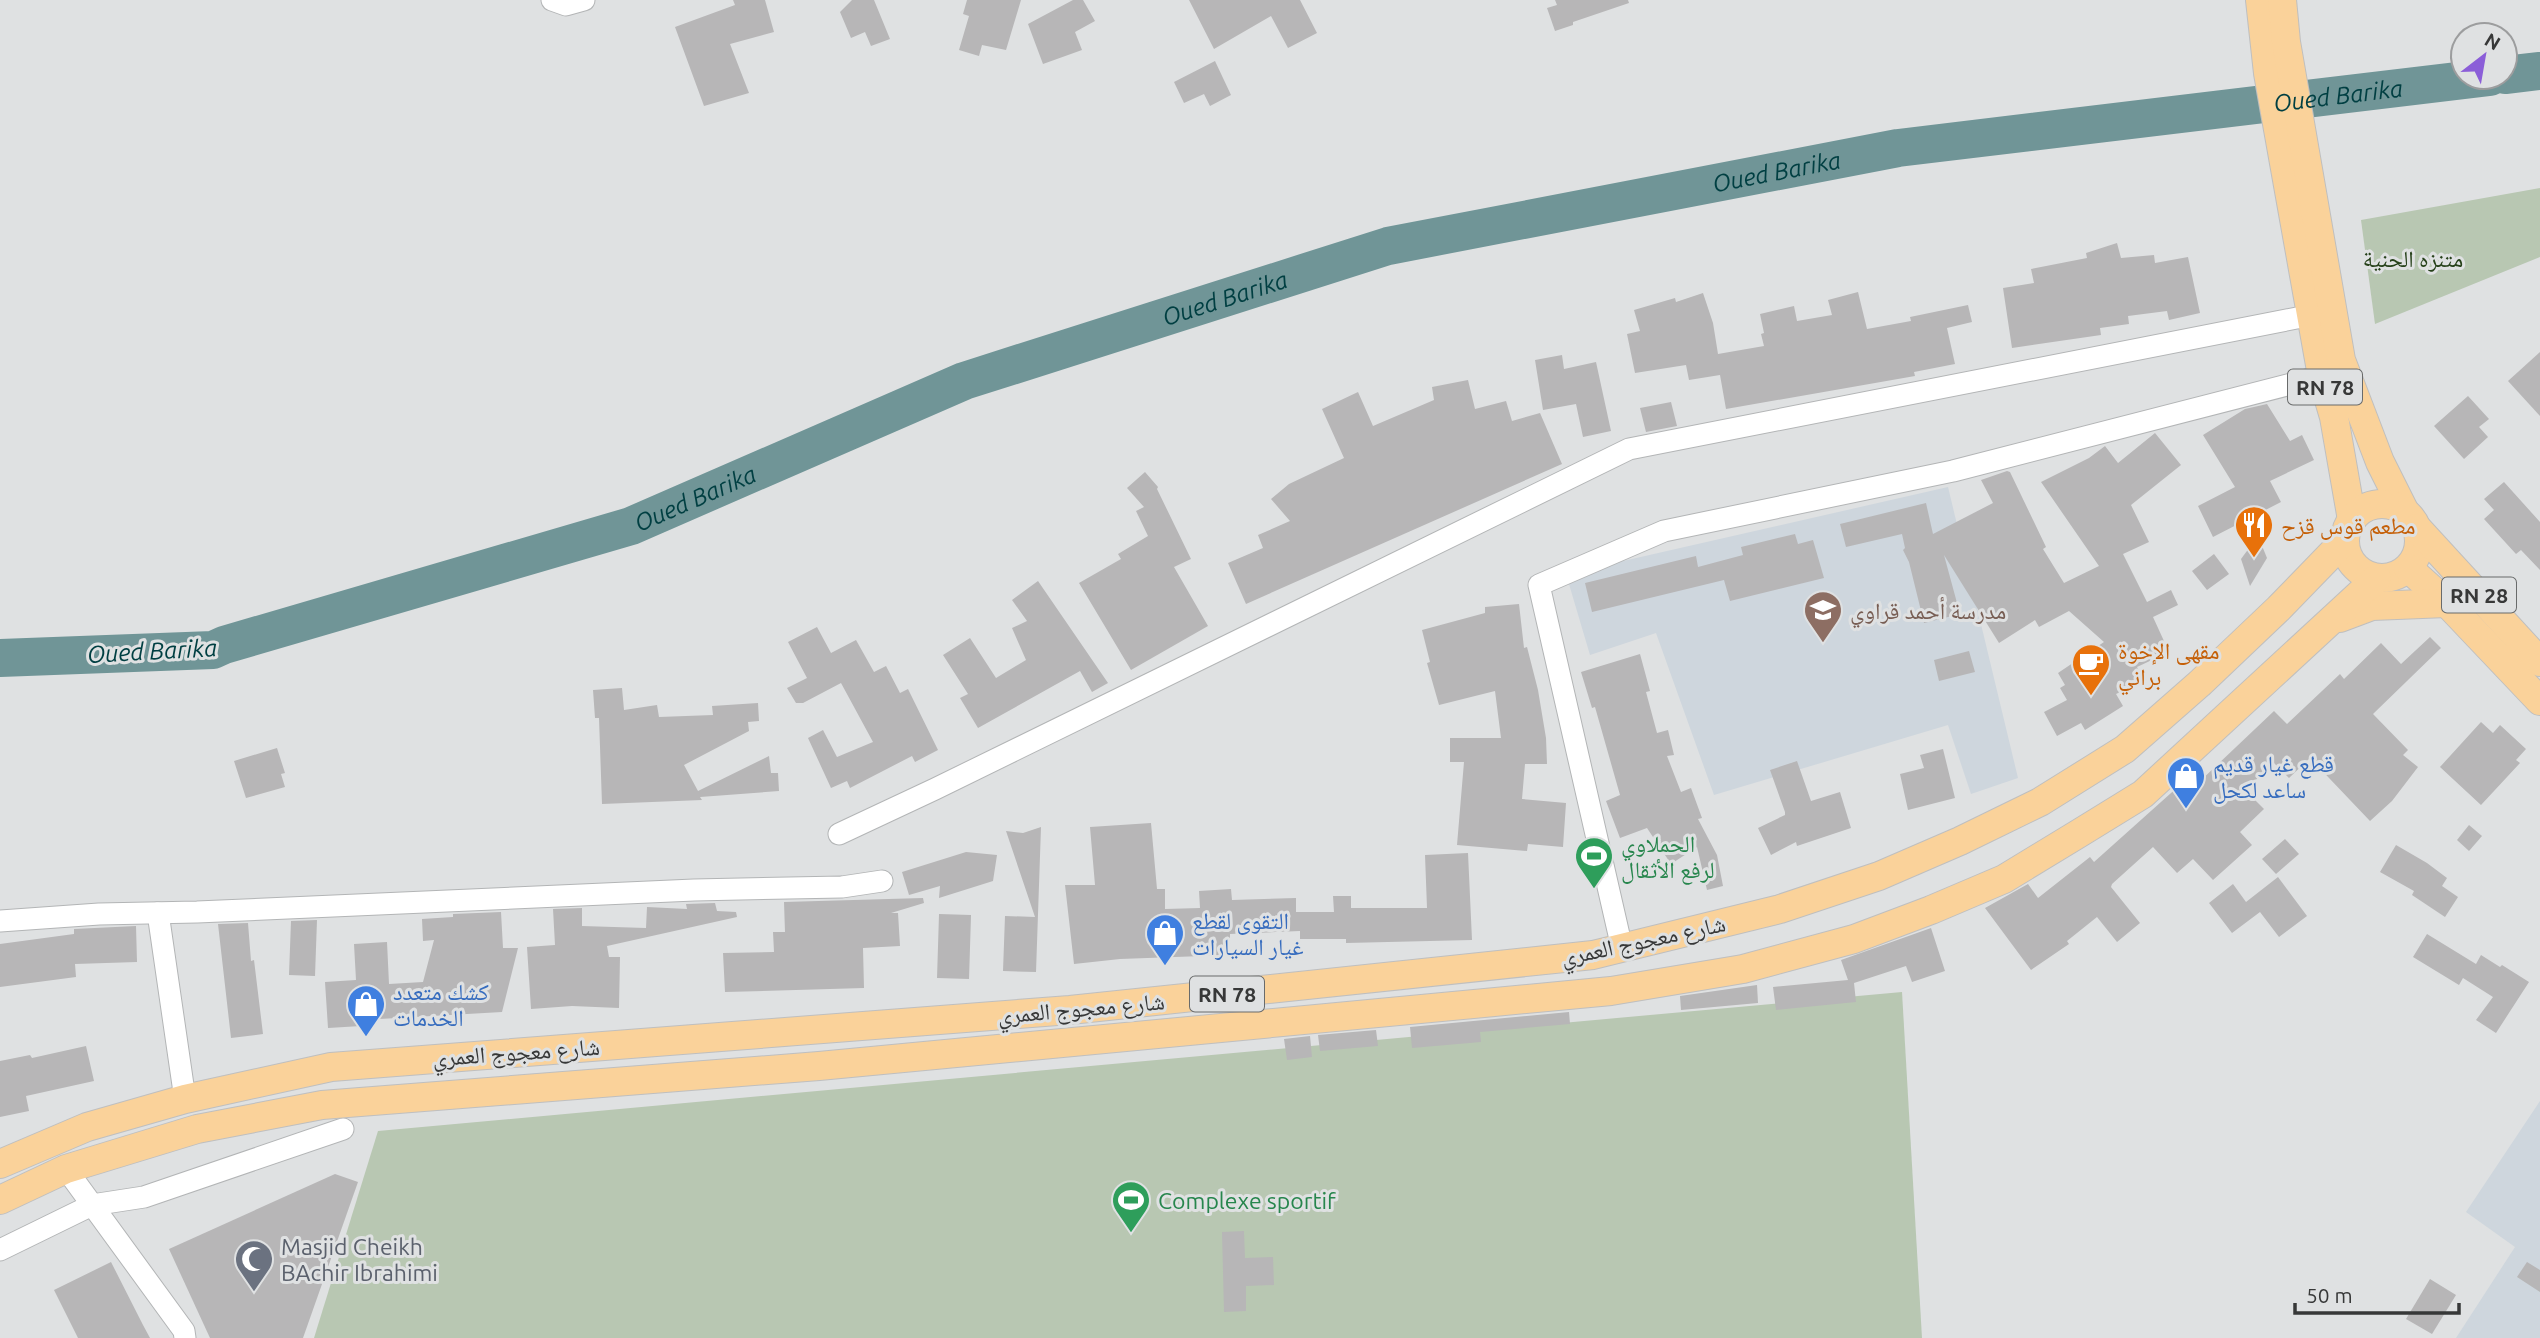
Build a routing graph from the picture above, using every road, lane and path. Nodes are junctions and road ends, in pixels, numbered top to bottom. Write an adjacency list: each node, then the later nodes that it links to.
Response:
1 (552, 0): 2 (street)
2 (584, 0)
3 (2260, 0): 5 (main road, RN 78)
4 (2282, 0): 5 (main road)
5 (2312, 254): 6 (main road, RN 78); 8 (main road)
6 (2312, 315): 7 (main road, RN 78); 16 (street)
7 (2322, 376): 9 (main road, RN 78); 20 (street)
8 (2411, 520): 9 (main road); 10 (main road); 14 (main road, RN 28)
9 (2348, 530): 11 (main road); 20 (main road, شارع معجوج العمري / RN 78)
10 (2408, 568): 11 (main road); 12 (main road)
11 (2376, 578): 13 (main road, شارع معجوج العمري)
12 (2447, 603): 13 (main road, RN 78); 15 (main road, RN 28)
13 (2330, 622): 24 (main road, شارع معجوج العمري / RN 78)
14 (2540, 663)
15 (2540, 701)
16 (839, 834)
17 (882, 881): 18 (street)
18 (158, 913): 19 (street); 21 (street)
19 (0, 921)
20 (1622, 948): 21 (main road, شارع معجوج العمري / RN 78)
21 (185, 1099): 23 (main road, شارع معجوج العمري / RN 78)
22 (343, 1129): 26 (street)
23 (0, 1164)
24 (66, 1169): 25 (main road, شارع معجوج العمري / RN 78); 26 (street)
25 (0, 1200)
26 (92, 1205): 27 (street); 28 (street)
27 (0, 1250)
28 (185, 1338)

